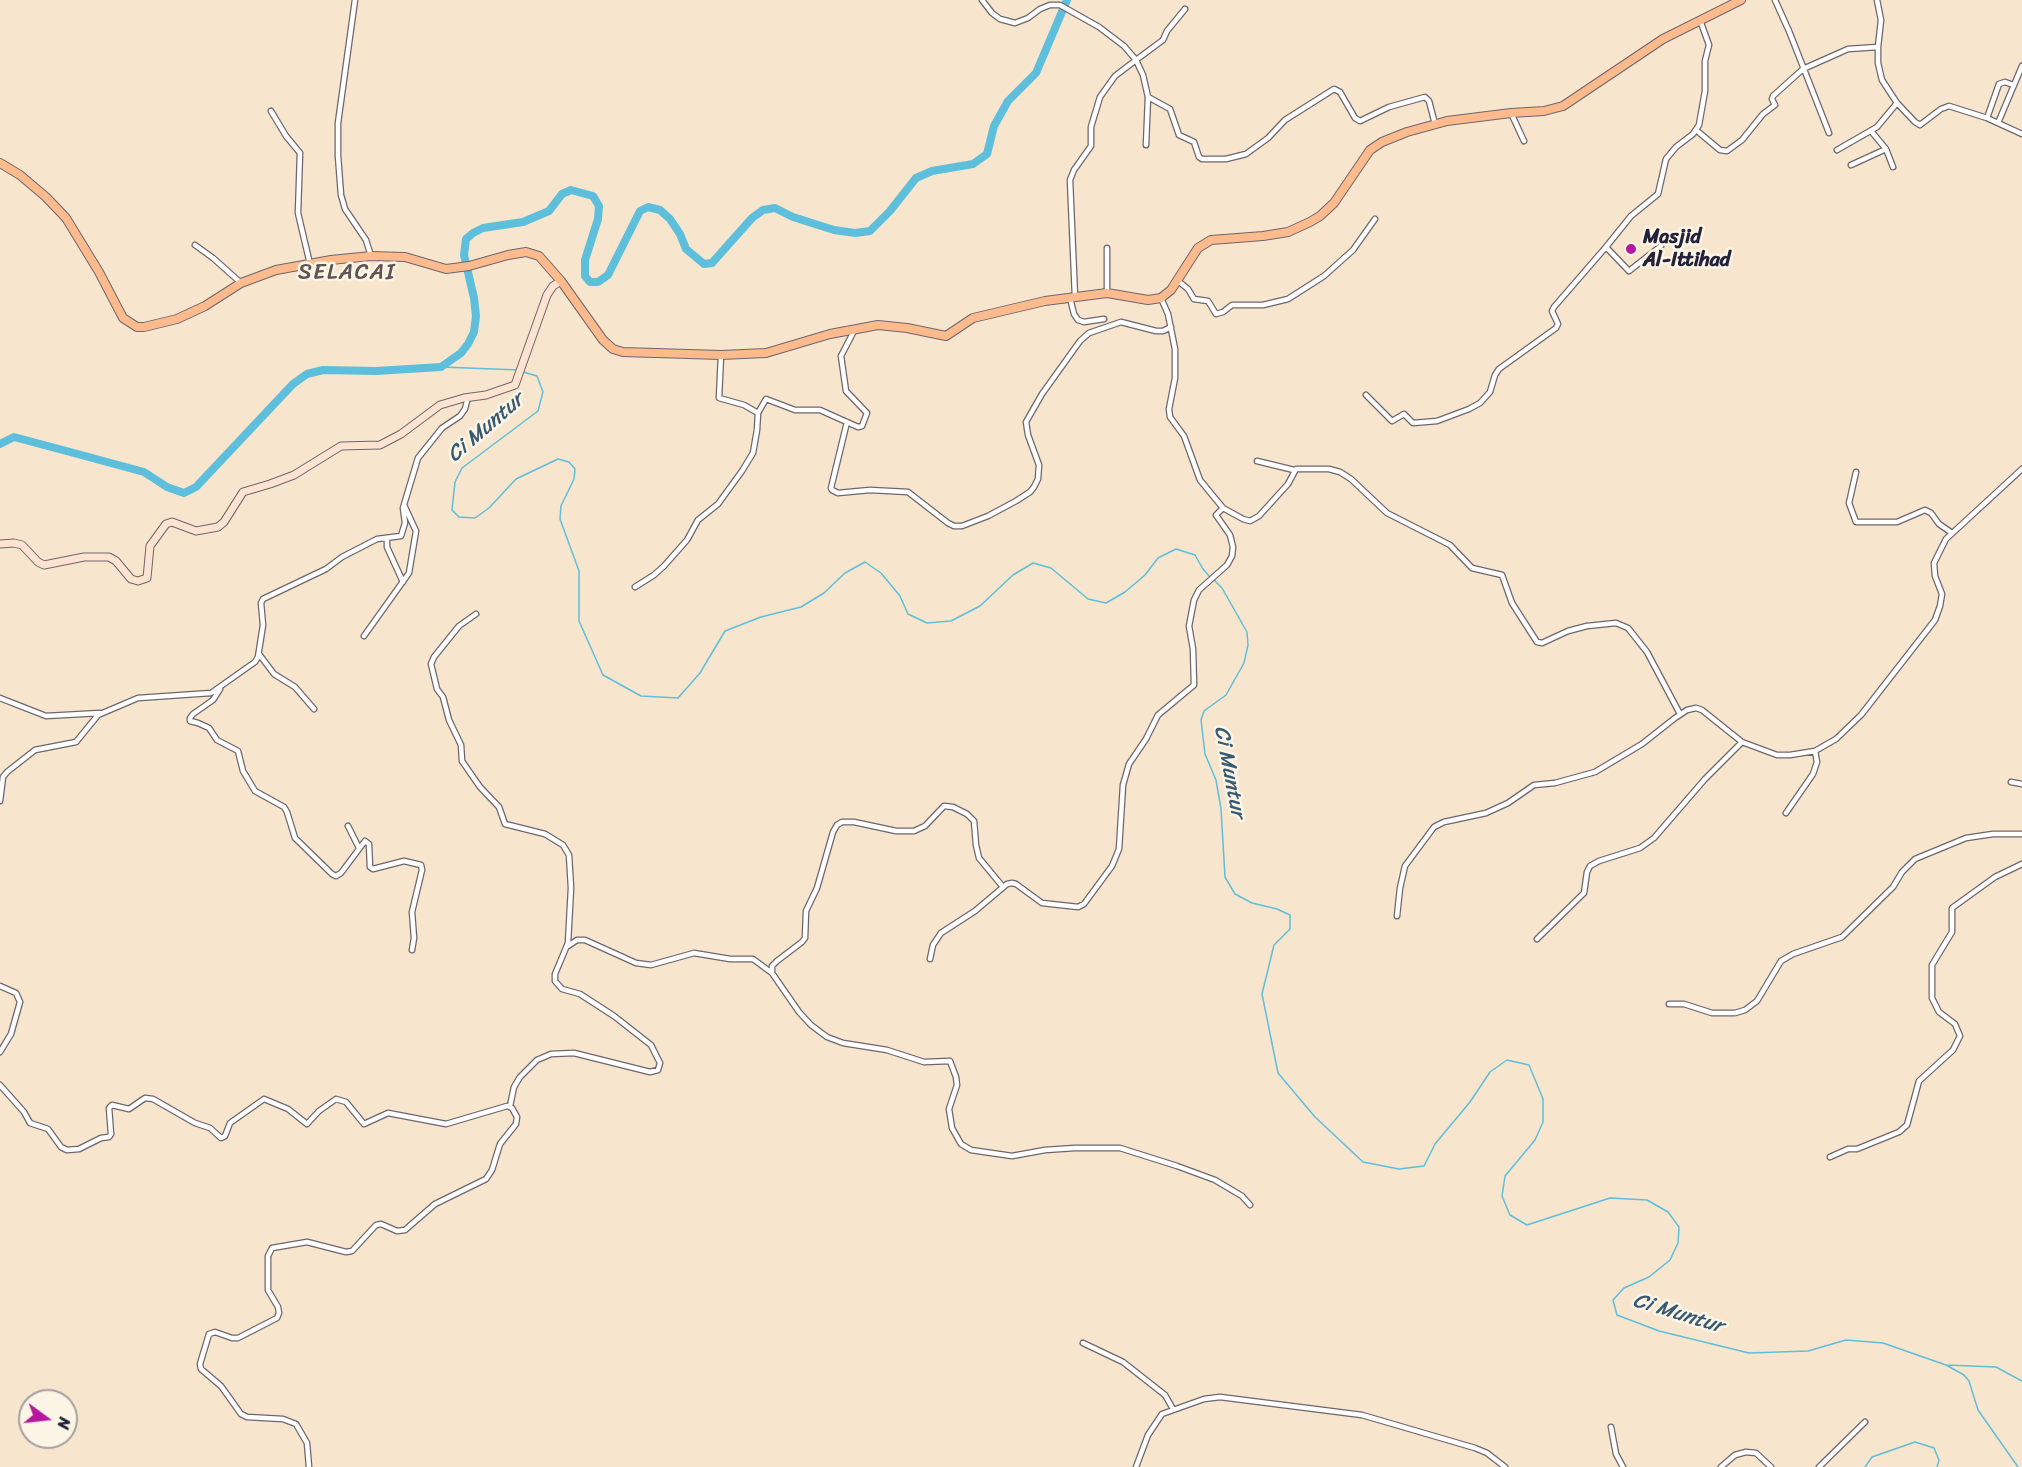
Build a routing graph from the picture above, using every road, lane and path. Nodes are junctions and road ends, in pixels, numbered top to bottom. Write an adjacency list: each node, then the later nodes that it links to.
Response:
1 (355, 0): 36 (street)
2 (982, 0): 9 (street)
3 (1741, 0): 7 (highway)
4 (1775, 0): 11 (street)
5 (1877, 0): 8 (street)
6 (1185, 9): 9 (street)
7 (1700, 20): 16 (highway); 20 (street)
8 (1878, 47): 11 (street); 14 (street)
9 (1136, 60): 13 (street); 42 (street)
10 (2022, 66): 12 (street)
11 (1803, 69): 20 (street); 22 (street)
12 (2013, 85): 17 (street); 18 (street)
13 (1148, 97): 19 (street); 25 (street)
14 (1897, 103): 17 (street); 21 (street)
15 (271, 111): 37 (street)
16 (1510, 112): 19 (highway); 24 (street)
17 (1987, 118): 18 (street)
18 (1998, 123): 23 (street)
19 (1435, 124): 39 (highway)
20 (1696, 130): 34 (street)
21 (1871, 131): 26 (street); 27 (street)
22 (1829, 133)
23 (2022, 134)
24 (1524, 141)
25 (1146, 145)
26 (1886, 149): 29 (street); 30 (street)
27 (1837, 150)
28 (0, 163): 40 (highway)
29 (1851, 165)
30 (1893, 167)
31 (1375, 219): 39 (street)
32 (195, 245): 40 (street)
33 (1661, 246): 34 (street)
34 (1606, 247): 48 (street)
35 (1107, 248): 41 (street)
36 (371, 256): 37 (highway); 38 (highway)
37 (310, 264): 40 (highway)
38 (561, 280): 47 (highway); 49 (main road)
39 (1177, 280): 43 (highway)
40 (241, 283)
41 (1107, 292): 42 (highway); 43 (highway)
42 (1073, 297): 44 (street); 46 (highway)
43 (1161, 298): 45 (street)
44 (1104, 319)
45 (1171, 327): 51 (street); 57 (street)
46 (855, 329): 47 (highway); 51 (street)
47 (721, 355): 50 (street)
48 (1366, 395)
49 (468, 397): 56 (street); 60 (main road)
50 (758, 413): 51 (street); 62 (street)
51 (847, 422)
52 (1257, 461): 54 (street)
53 (2022, 469): 58 (street)
54 (1294, 470): 57 (street); 70 (street)
55 (1856, 472): 58 (street)
56 (404, 505): 59 (street); 61 (street)
57 (1223, 508): 81 (street)
58 (1952, 533): 72 (street)
59 (387, 538): 61 (street); 65 (street)
60 (0, 544)
61 (404, 582): 64 (street)
62 (635, 587)
63 (476, 614): 84 (street)
64 (364, 636)
65 (259, 654): 66 (street); 68 (street)
66 (221, 687): 69 (street); 79 (street)
67 (0, 698): 69 (street)
68 (314, 710)
69 (102, 712): 75 (street)
70 (1680, 714): 71 (street); 82 (street)
71 (1742, 742): 72 (street); 83 (street)
72 (1815, 751): 76 (street)
73 (2011, 782): 74 (street)
74 (2022, 784)
75 (0, 801)
76 (1786, 813)
77 (348, 826): 79 (street)
78 (2022, 834): 89 (street)
79 (359, 848): 85 (street)
80 (2022, 864): 93 (street)
81 (1003, 887): 86 (street); 87 (street)
82 (1397, 916)
83 (1538, 939)
84 (568, 946): 87 (street); 92 (street)
85 (412, 950)
86 (930, 959)
87 (772, 973): 94 (street)
88 (0, 986): 90 (street)
89 (1669, 1004)
90 (0, 1052)
91 (0, 1085): 92 (street)
92 (510, 1106): 99 (street)
93 (1830, 1157)
94 (1250, 1205)
95 (1083, 1343): 96 (street)
96 (1173, 1409): 100 (street); 101 (street)
97 (1865, 1422): 105 (street)
98 (1611, 1426): 102 (street)
99 (309, 1467)
100 (1136, 1467)
101 (1505, 1467)
102 (1623, 1467)
103 (1720, 1467): 104 (street)
104 (1771, 1467)
105 (1819, 1467)

